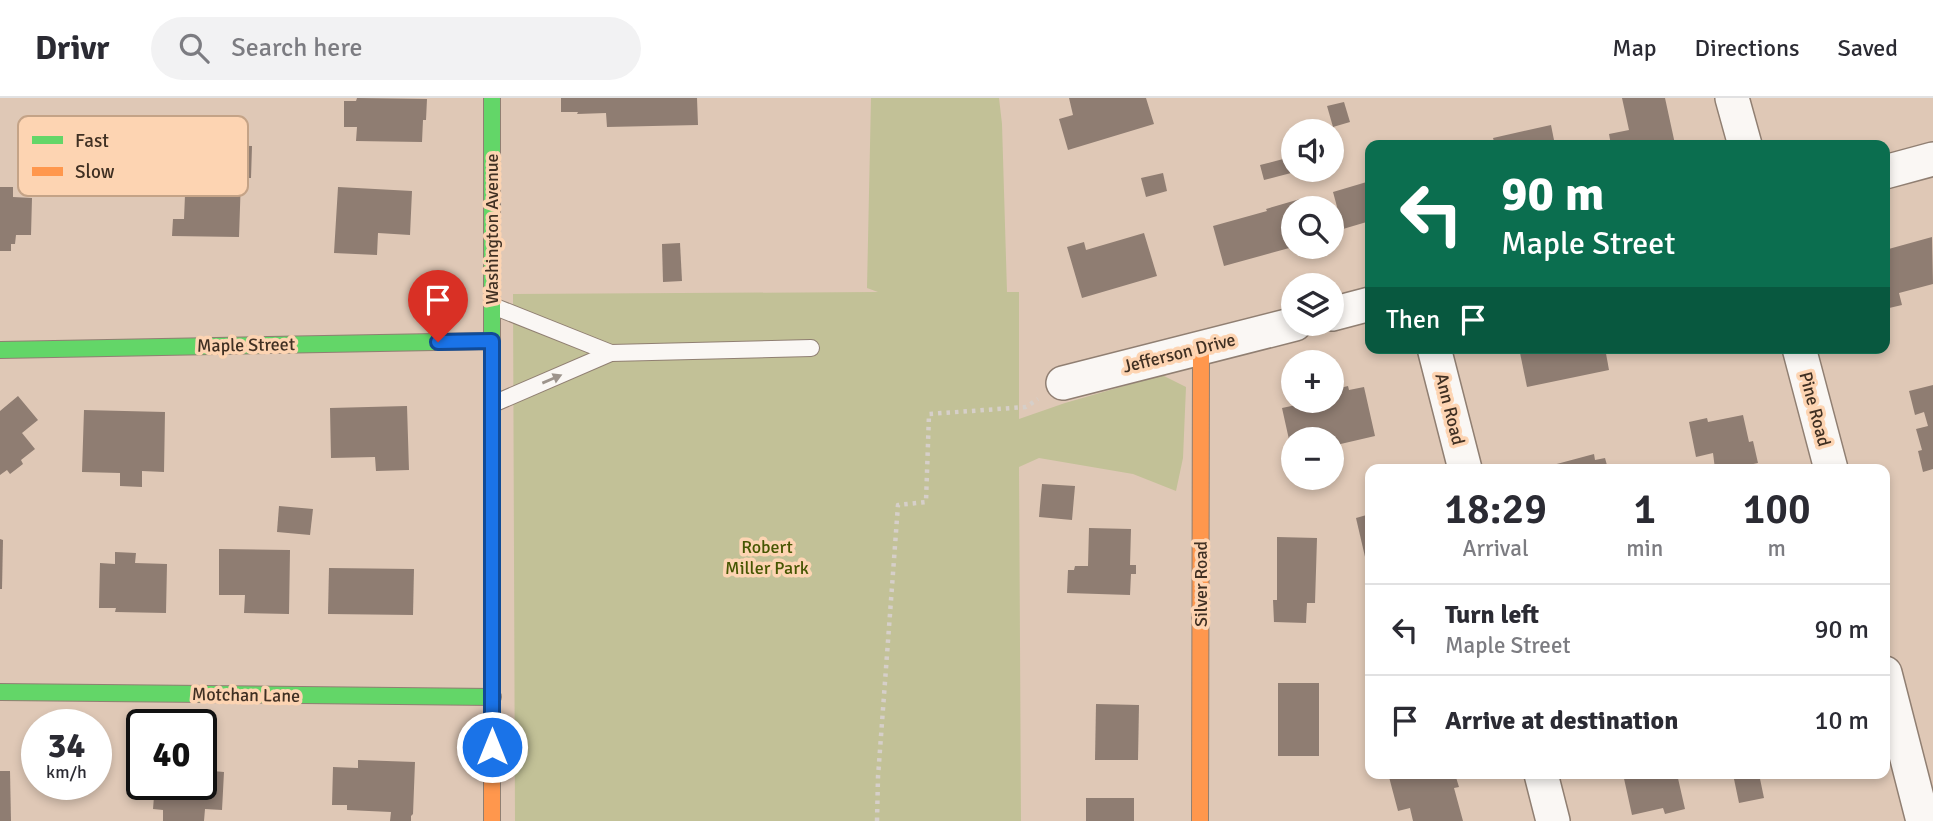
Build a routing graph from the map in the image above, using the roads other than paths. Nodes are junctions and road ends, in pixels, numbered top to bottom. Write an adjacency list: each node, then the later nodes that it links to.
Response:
1 (492, 98): 7 (street, Washington Avenue)
2 (1732, 98): 3 (street)
3 (1744, 140)
4 (1933, 159): 5 (street)
5 (1890, 171)
6 (1365, 305): 8 (street)
7 (492, 306): 10 (street, Washington Avenue); 14 (lane)
8 (1344, 311)
9 (1281, 328): 12 (street, Jefferson Drive)
10 (492, 341): 13 (street, Maple Street); 18 (street, Washington Avenue)
11 (811, 348): 14 (lane)
12 (1202, 348): 17 (street, Jefferson Drive); 26 (street, Silver Road)
13 (0, 350)
14 (611, 353): 18 (lane, one-way to 14)
15 (1436, 354): 19 (street, Ann Road)
16 (1801, 354): 20 (street, Pine Road)
17 (1063, 383)
18 (492, 404): 23 (street, Washington Avenue)
19 (1464, 464)
20 (1830, 464)
21 (0, 692): 23 (street, Motchan Lane)
22 (1890, 692): 28 (street)
23 (493, 697): 25 (street, Washington Avenue)
24 (1542, 779): 27 (street)
25 (492, 821)
26 (1200, 821)
27 (1553, 821)
28 (1923, 821)

